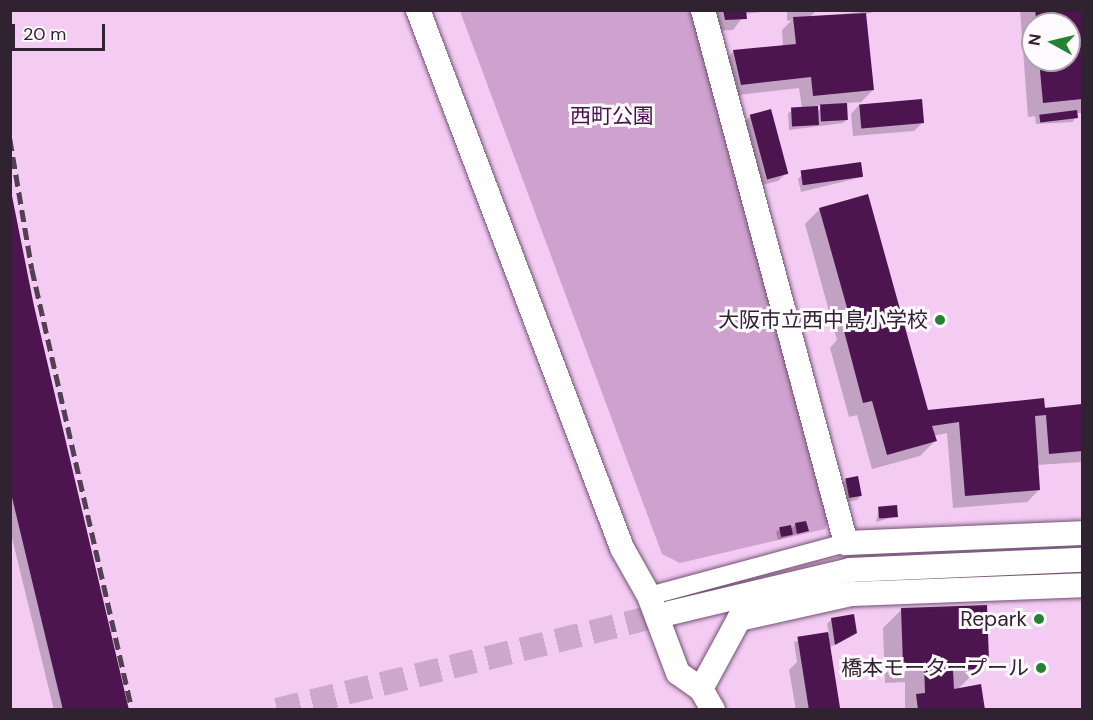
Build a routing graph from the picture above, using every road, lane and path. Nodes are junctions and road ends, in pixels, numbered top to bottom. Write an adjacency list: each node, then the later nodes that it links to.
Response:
1 (418, 10): 7 (street)
2 (704, 10): 4 (street)
3 (1083, 533): 4 (street)
4 (846, 543): 7 (street)
5 (1083, 560): 8 (street)
6 (1083, 585): 9 (street)
7 (649, 596): 9 (street)
8 (670, 613)
9 (701, 689): 10 (street)
10 (713, 710)

